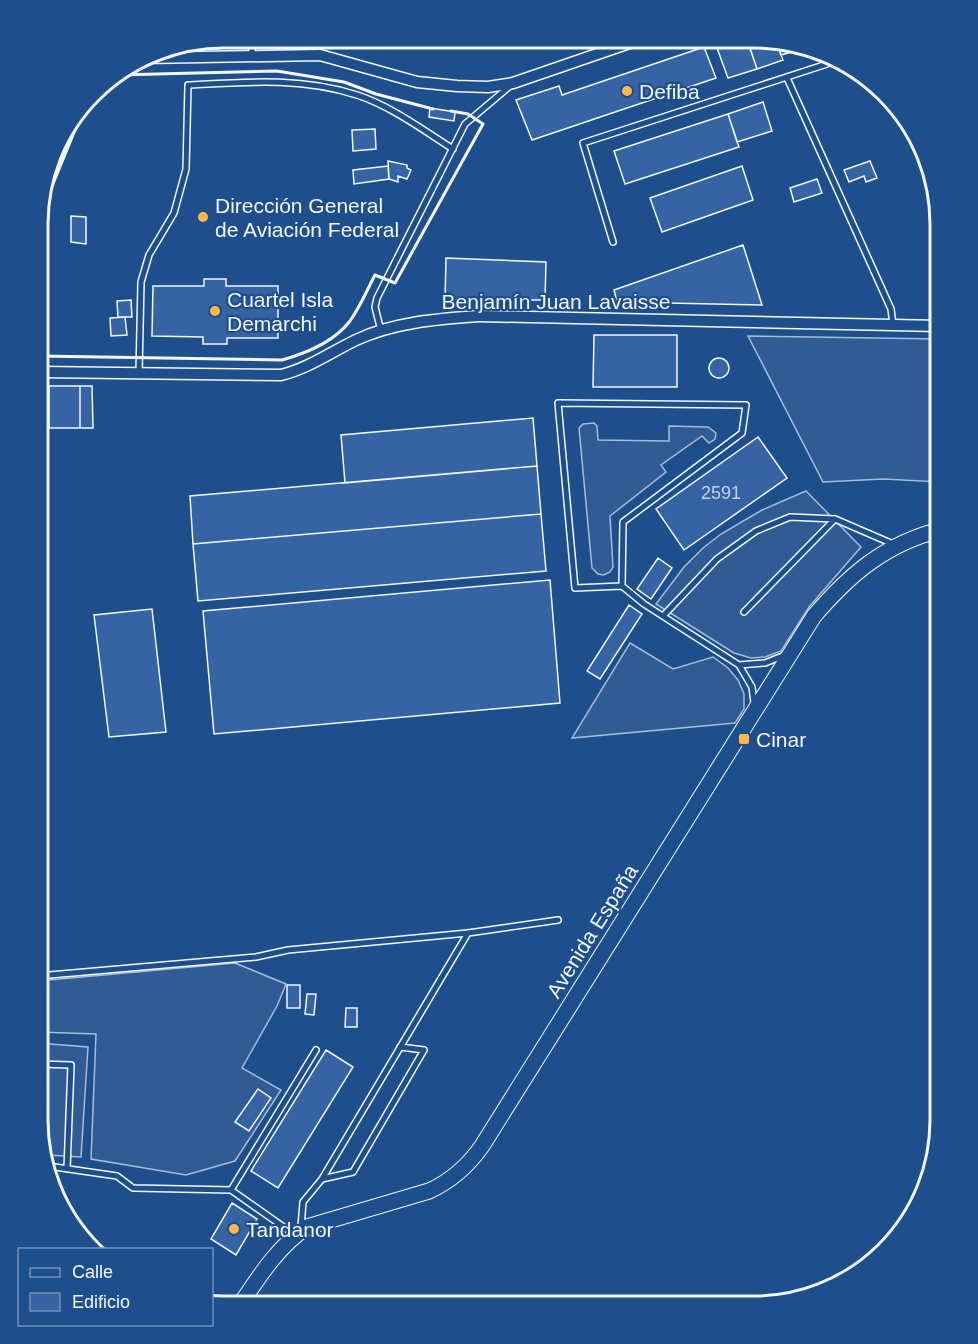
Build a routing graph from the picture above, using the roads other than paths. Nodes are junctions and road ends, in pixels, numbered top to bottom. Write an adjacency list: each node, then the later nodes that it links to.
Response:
1 (252, 48): 3 (lane)
2 (615, 48): 7 (street)
3 (252, 56): 4 (street); 7 (street)
4 (167, 58)
5 (827, 64): 6 (lane)
6 (787, 78): 9 (lane); 10 (lane)
7 (513, 83): 8 (lane)
8 (453, 149): 12 (lane); 14 (lane)
9 (613, 242)
10 (893, 325): 11 (street, Benjamín Juan Lavaisse); 12 (street, Benjamín Juan Lavaisse)
11 (930, 326)
12 (381, 331): 14 (street, Benjamín Juan Lavaisse)
13 (48, 372): 14 (street, Benjamín Juan Lavaisse)
14 (139, 373)
15 (835, 519): 17 (lane); 19 (lane); 20 (lane)
16 (930, 534): 17 (street, Avenida España)
17 (897, 546): 21 (street, Avenida España)
18 (622, 586): 18 (lane); 20 (lane)
19 (744, 612)
20 (663, 616): 22 (lane)
21 (791, 651): 22 (lane); 23 (street, Avenida España)
22 (739, 665): 23 (lane)
23 (754, 711): 34 (street, Avenida España)
24 (558, 920): 25 (lane)
25 (468, 933): 26 (lane); 27 (lane)
26 (48, 975)
27 (400, 1047): 32 (lane); 32 (lane)
28 (316, 1050): 33 (lane)
29 (48, 1064): 31 (lane)
30 (55, 1167): 31 (lane)
31 (67, 1169): 33 (lane)
32 (322, 1179): 34 (lane)
33 (231, 1190): 34 (lane)
34 (298, 1234): 35 (street, Avenida España)
35 (247, 1296)

